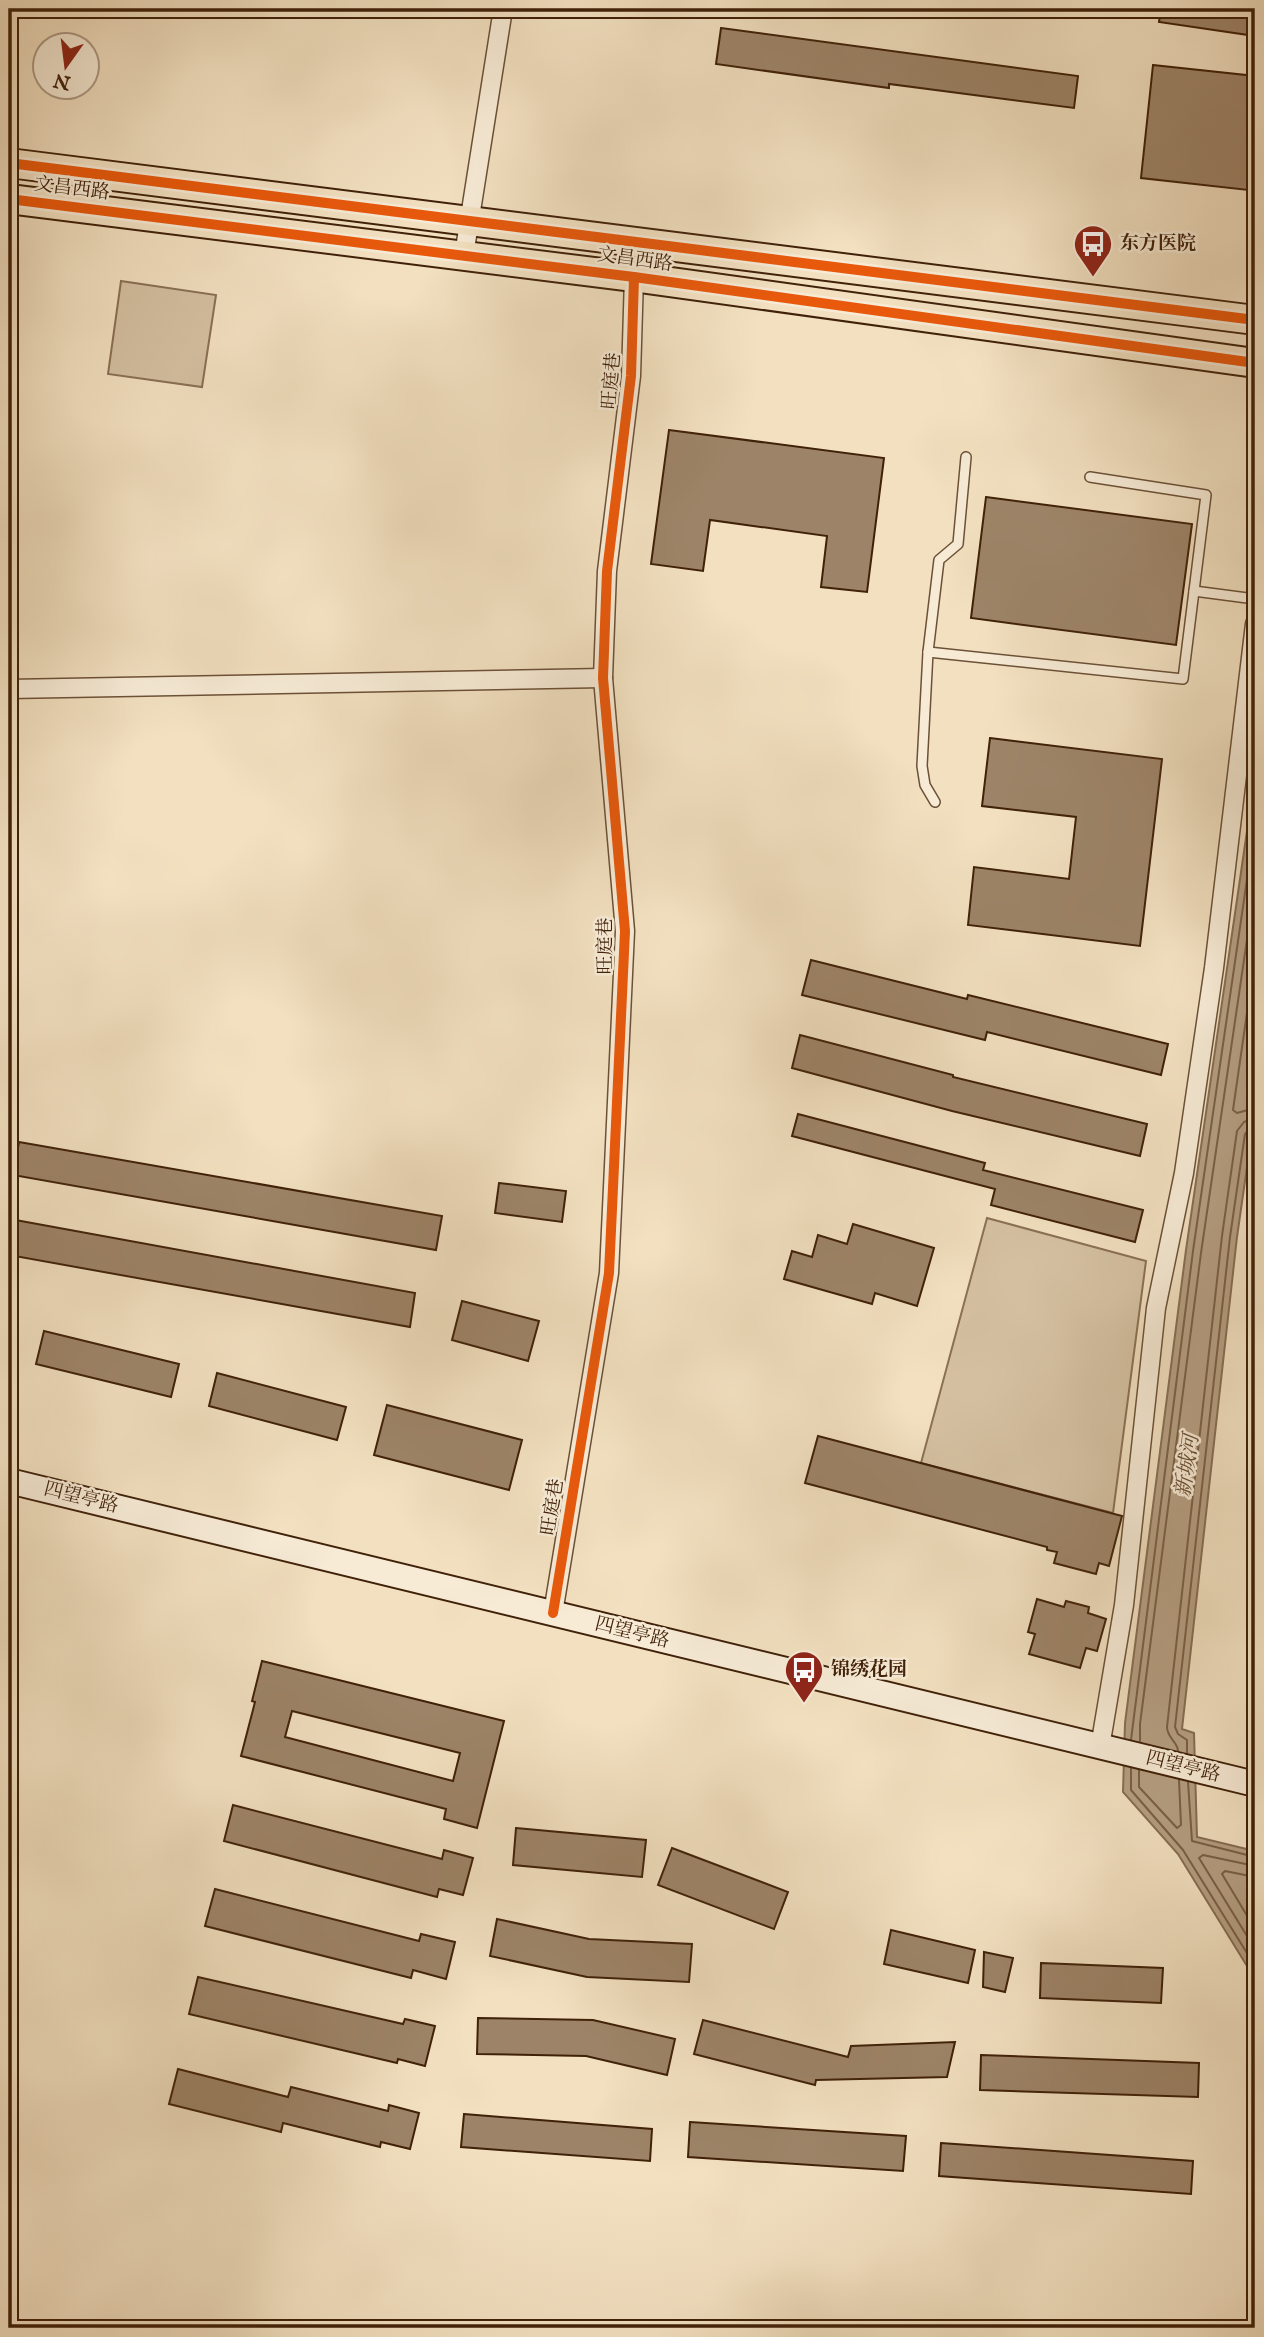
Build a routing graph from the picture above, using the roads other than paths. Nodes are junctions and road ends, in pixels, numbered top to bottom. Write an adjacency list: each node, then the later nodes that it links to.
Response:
1 (503, 9): 4 (street)
2 (9, 163): 4 (main road, 文昌西路)
3 (9, 199): 5 (main road, 文昌西路)
4 (469, 221): 5 (street); 7 (main road, 文昌西路)
5 (464, 255): 6 (main road, 文昌西路)
6 (634, 277): 8 (main road, 文昌西路); 15 (street, 旺庭巷)
7 (1255, 320)
8 (1255, 363)
9 (966, 457): 14 (lane)
10 (1090, 477): 11 (lane)
11 (1194, 592): 12 (lane); 14 (lane)
12 (1255, 599)
13 (1255, 624): 20 (street)
14 (928, 652): 17 (lane)
15 (603, 678): 16 (street); 19 (street, 旺庭巷)
16 (9, 689)
17 (935, 802)
18 (9, 1481): 19 (street, 四望亭路)
19 (552, 1614): 20 (street, 四望亭路)
20 (1111, 1750): 21 (street, 四望亭路)
21 (1255, 1784)

